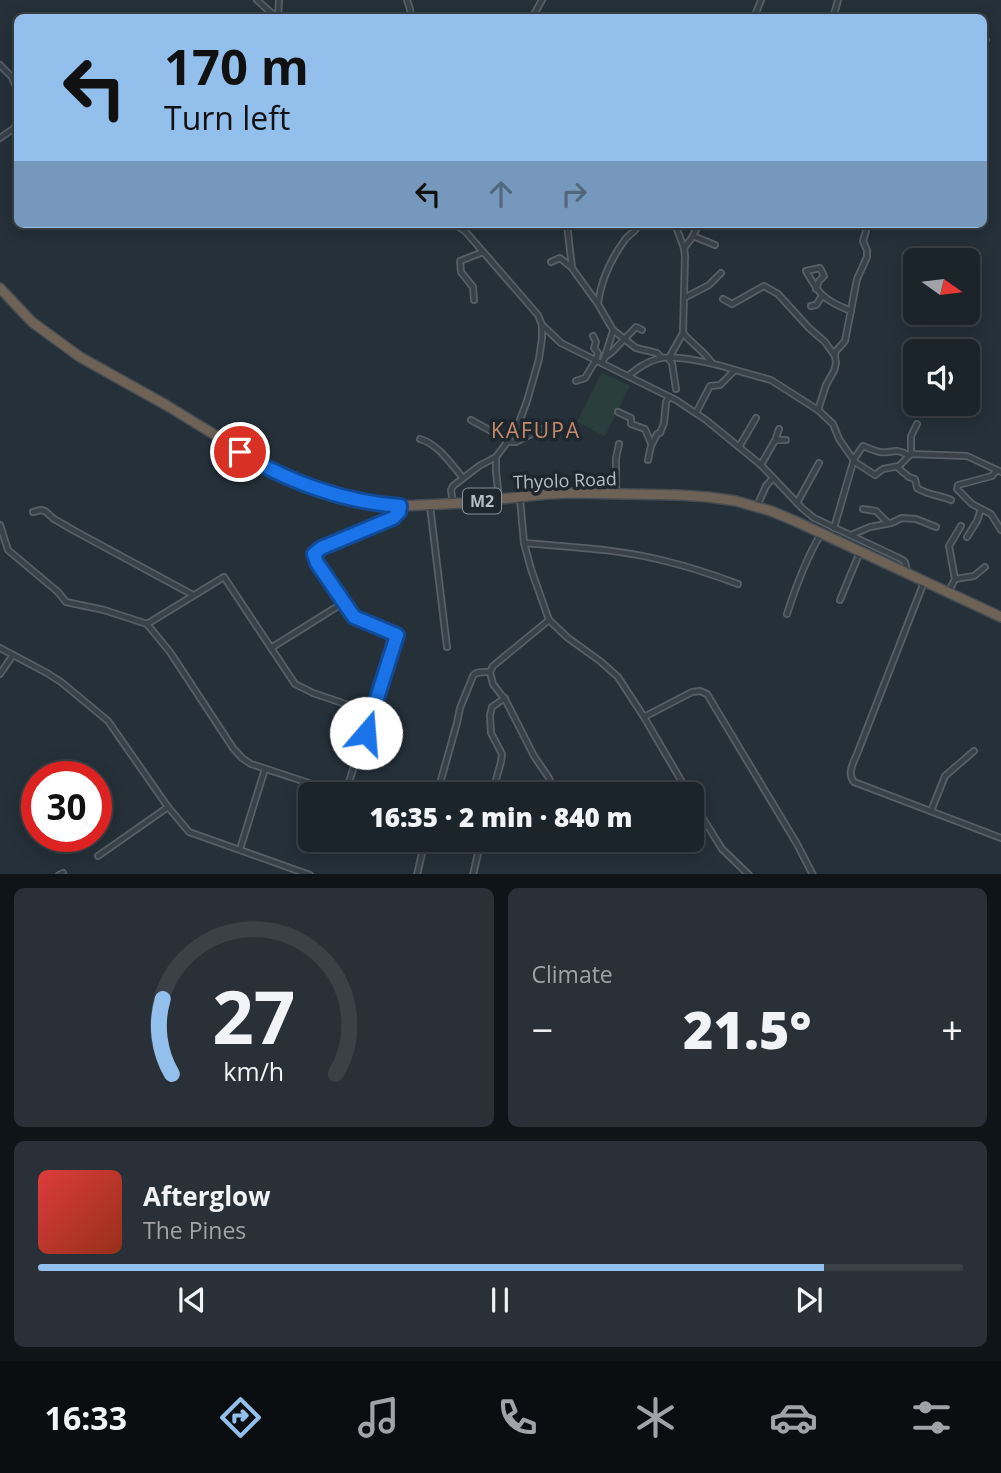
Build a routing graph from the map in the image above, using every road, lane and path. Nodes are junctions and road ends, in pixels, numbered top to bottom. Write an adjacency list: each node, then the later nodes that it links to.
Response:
1 (257, 0): 2 (street)
2 (273, 14)
3 (0, 65): 4 (street)
4 (14, 77)
5 (460, 228): 14 (street)
6 (567, 228): 16 (street)
7 (636, 228): 24 (street)
8 (677, 228): 13 (street)
9 (697, 228): 11 (street)
10 (866, 228): 26 (street)
11 (693, 236): 12 (street); 13 (street)
12 (715, 245)
13 (684, 247): 21 (street)
14 (483, 252): 23 (street); 27 (street)
15 (551, 262): 16 (street)
16 (572, 268): 24 (street)
17 (721, 273): 21 (street)
18 (0, 288): 76 (highway, Thyolo Road / M2)
19 (816, 289): 19 (street); 20 (street)
20 (821, 296): 25 (street); 26 (street)
21 (684, 298): 30 (street)
22 (723, 299): 33 (street)
23 (474, 300)
24 (598, 304): 28 (street)
25 (811, 306)
26 (851, 312): 33 (street)
27 (542, 325): 37 (street); 54 (street)
28 (613, 330): 32 (street); 34 (street)
29 (642, 330): 32 (street)
30 (682, 333): 36 (street); 38 (street)
31 (593, 336): 37 (street)
32 (623, 339): 34 (street); 35 (street)
33 (835, 356): 44 (street)
34 (605, 357): 37 (street)
35 (661, 358): 36 (street); 40 (street)
36 (669, 358): 38 (street); 42 (street)
37 (599, 362): 40 (street); 41 (street)
38 (712, 363): 39 (street)
39 (735, 370): 44 (street); 46 (street)
40 (628, 376): 43 (street)
41 (576, 381)
42 (676, 388)
43 (669, 397): 46 (street); 57 (street)
44 (818, 410): 62 (street)
45 (618, 412): 57 (street)
46 (696, 413): 58 (street)
47 (756, 418): 58 (street)
48 (471, 420): 54 (street)
49 (917, 424): 59 (street)
50 (552, 427): 54 (street)
51 (779, 429): 55 (street)
52 (420, 439): 67 (street)
53 (786, 440): 55 (street)
54 (509, 441): 60 (street)
55 (774, 442): 64 (street)
56 (619, 444): 69 (street)
57 (652, 444): 61 (street)
58 (739, 447): 64 (street)
59 (910, 455): 62 (street); 65 (street); 66 (street)
60 (496, 457): 67 (street); 71 (street)
61 (648, 460)
62 (855, 462): 65 (street); 87 (street)
63 (819, 463): 73 (street)
64 (761, 465): 68 (street)
65 (897, 467): 72 (street)
66 (999, 471): 80 (street)
67 (463, 478): 74 (street)
68 (773, 478): 73 (street); 77 (street)
69 (616, 493): 70 (highway, Thyolo Road / M2); 77 (highway, Thyolo Road / M2)
70 (519, 497): 71 (highway, Thyolo Road / M2); 92 (street)
71 (499, 499): 74 (highway, Thyolo Road / M2)
72 (951, 500)
73 (797, 503): 78 (street)
74 (453, 504): 75 (highway, Thyolo Road / M2)
75 (430, 505): 76 (highway, Thyolo Road / M2); 107 (street)
76 (400, 506): 102 (street)
77 (757, 506): 82 (highway, Thyolo Road / M2)
78 (802, 508): 82 (street); 87 (street)
79 (863, 509): 83 (street)
80 (981, 509): 88 (street); 91 (street)
81 (33, 512): 100 (street)
82 (795, 521): 89 (highway, Thyolo Road / M2)
83 (889, 523): 86 (street); 90 (street)
84 (961, 526): 96 (street)
85 (0, 527): 106 (street)
86 (936, 527)
87 (834, 528): 90 (street)
88 (1001, 530)
89 (821, 533): 93 (highway, Thyolo Road / M2); 103 (street)
90 (851, 536): 95 (street)
91 (967, 537)
92 (524, 543): 98 (street); 105 (street)
93 (860, 551): 95 (highway, Thyolo Road / M2); 101 (street)
94 (985, 566): 96 (street)
95 (908, 573): 97 (highway, Thyolo Road / M2)
96 (955, 579): 99 (street)
97 (924, 581): 99 (highway, Thyolo Road / M2); 125 (street)
98 (738, 584)
99 (948, 592): 104 (highway, Thyolo Road / M2)
100 (194, 595): 106 (street); 109 (street)
101 (840, 600)
102 (343, 603): 109 (street); 114 (street)
103 (787, 614)
104 (1001, 617)
105 (549, 620): 111 (street); 115 (street)
106 (147, 624): 117 (street)
107 (447, 647)
108 (0, 648): 110 (street)
109 (271, 648): 114 (street)
110 (13, 655): 112 (street); 124 (street)
111 (490, 672): 113 (street); 120 (street)
112 (0, 674)
113 (505, 698): 121 (street); 122 (street)
114 (372, 713): 119 (street)
115 (644, 717): 123 (street); 136 (street)
116 (974, 751): 125 (street)
117 (265, 769): 118 (street); 128 (street)
118 (306, 782)
119 (347, 782)
120 (440, 782)
121 (495, 782)
122 (550, 782)
123 (681, 782)
124 (168, 807): 128 (street); 131 (street)
125 (931, 811): 127 (street)
126 (704, 820): 135 (street)
127 (1001, 838)
128 (240, 849): 132 (street)
129 (422, 852): 133 (street)
130 (478, 852): 134 (street)
131 (99, 856)
132 (310, 874)
133 (417, 874)
134 (473, 874)
135 (749, 874)
136 (813, 874)

